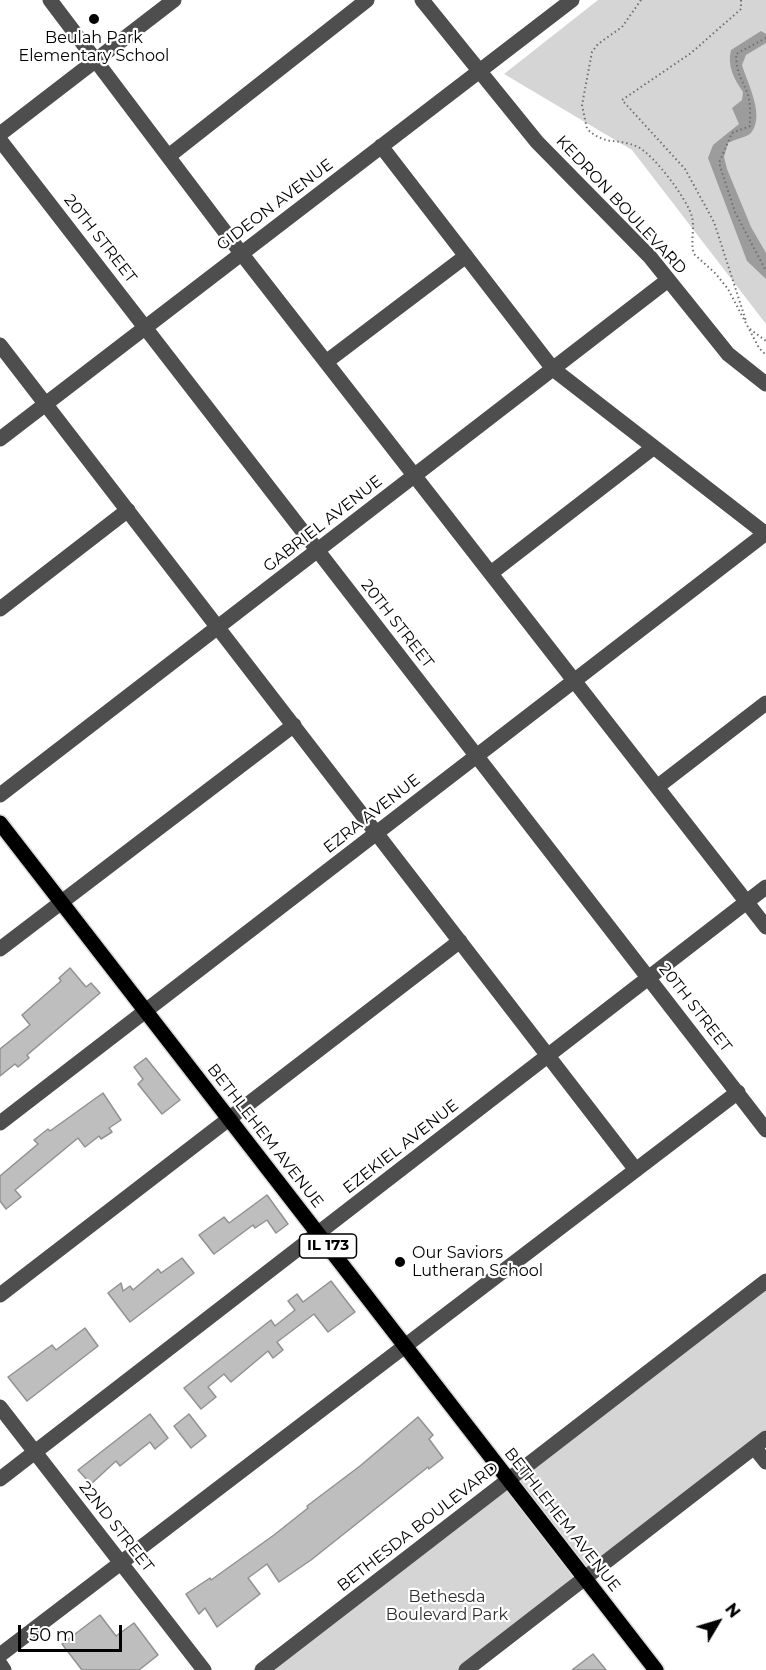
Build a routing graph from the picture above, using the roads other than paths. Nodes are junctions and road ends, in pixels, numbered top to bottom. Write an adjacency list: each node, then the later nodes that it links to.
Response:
1 (50, 0): 6 (street)
2 (174, 0): 6 (street)
3 (367, 0): 11 (street)
4 (422, 0): 7 (street, KEDRON BOULEVARD)
5 (572, 0): 7 (street, GIDEON AVENUE)
6 (96, 59): 8 (street); 11 (street)
7 (478, 72): 10 (street, GIDEON AVENUE); 14 (street, KEDRON BOULEVARD)
8 (0, 134)
9 (0, 140): 15 (street, 20TH STREET)
10 (381, 146): 12 (street, GIDEON AVENUE); 13 (street)
11 (170, 155): 12 (street)
12 (241, 253): 15 (street, GIDEON AVENUE); 17 (street)
13 (466, 256): 17 (street); 18 (street)
14 (668, 280): 18 (street, GABRIEL AVENUE); 19 (street, KEDRON BOULEVARD)
15 (145, 327): 20 (street, GIDEON AVENUE); 26 (street, 20TH STREET)
16 (0, 345): 20 (street)
17 (326, 362): 23 (street)
18 (554, 369): 22 (street); 23 (street, GABRIEL AVENUE)
19 (766, 384)
20 (46, 404): 21 (street, GIDEON AVENUE); 24 (street)
21 (0, 439)
22 (654, 447): 25 (street); 27 (street)
23 (415, 476): 26 (street, GABRIEL AVENUE); 27 (street)
24 (128, 510): 28 (street); 29 (street)
25 (766, 534): 30 (street, EZRA AVENUE)
26 (318, 551): 29 (street, GABRIEL AVENUE); 33 (street, 20TH STREET)
27 (491, 573): 30 (street)
28 (0, 609)
29 (218, 627): 32 (street); 35 (street, GABRIEL AVENUE)
30 (574, 680): 33 (street, EZRA AVENUE); 34 (street)
31 (766, 703): 34 (street)
32 (294, 725): 37 (street); 39 (street)
33 (477, 755): 37 (street, EZRA AVENUE); 44 (street, 20TH STREET)
34 (657, 787): 40 (street)
35 (0, 795)
36 (0, 823): 39 (main road, BETHLEHEM AVENUE / IL 173)
37 (377, 833): 42 (street); 45 (street, EZRA AVENUE)
38 (766, 887): 40 (street, EZEKIEL AVENUE)
39 (60, 901): 43 (street); 45 (main road, BETHLEHEM AVENUE / IL 173)
40 (747, 902): 41 (street); 44 (street, EZEKIEL AVENUE)
41 (766, 927)
42 (460, 941): 46 (street); 48 (street)
43 (0, 949)
44 (649, 978): 46 (street, EZEKIEL AVENUE); 47 (street, 20TH STREET)
45 (146, 1011): 48 (main road, BETHLEHEM AVENUE / IL 173); 49 (street, EZRA AVENUE)
46 (548, 1056): 51 (street); 52 (street, EZEKIEL AVENUE)
47 (738, 1092): 50 (street, 20TH STREET); 51 (street)
48 (229, 1119): 52 (main road, BETHLEHEM AVENUE / IL 173); 54 (street)
49 (0, 1123)
50 (766, 1130)
51 (636, 1170): 55 (street)
52 (318, 1233): 55 (main road, BETHLEHEM AVENUE / IL 173); 58 (street, EZEKIEL AVENUE)
53 (766, 1281): 61 (street, BETHESDA BOULEVARD)
54 (0, 1295)
55 (405, 1347): 61 (main road, BETHLEHEM AVENUE / IL 173); 62 (street)
56 (0, 1407): 58 (street, 22ND STREET)
57 (760, 1442): 59 (street); 63 (street)
58 (35, 1452): 60 (street, EZEKIEL AVENUE); 62 (street, 22ND STREET)
59 (766, 1462)
60 (0, 1479)
61 (509, 1480): 63 (main road, BETHLEHEM AVENUE / IL 173); 68 (street, BETHESDA BOULEVARD)
62 (122, 1564): 64 (street); 67 (street, 22ND STREET)
63 (585, 1578): 69 (street); 70 (main road, BETHLEHEM AVENUE / IL 173)
64 (0, 1654)
65 (0, 1664): 66 (street)
66 (4, 1670)
67 (204, 1670)
68 (262, 1670)
69 (466, 1670)
70 (656, 1670)

